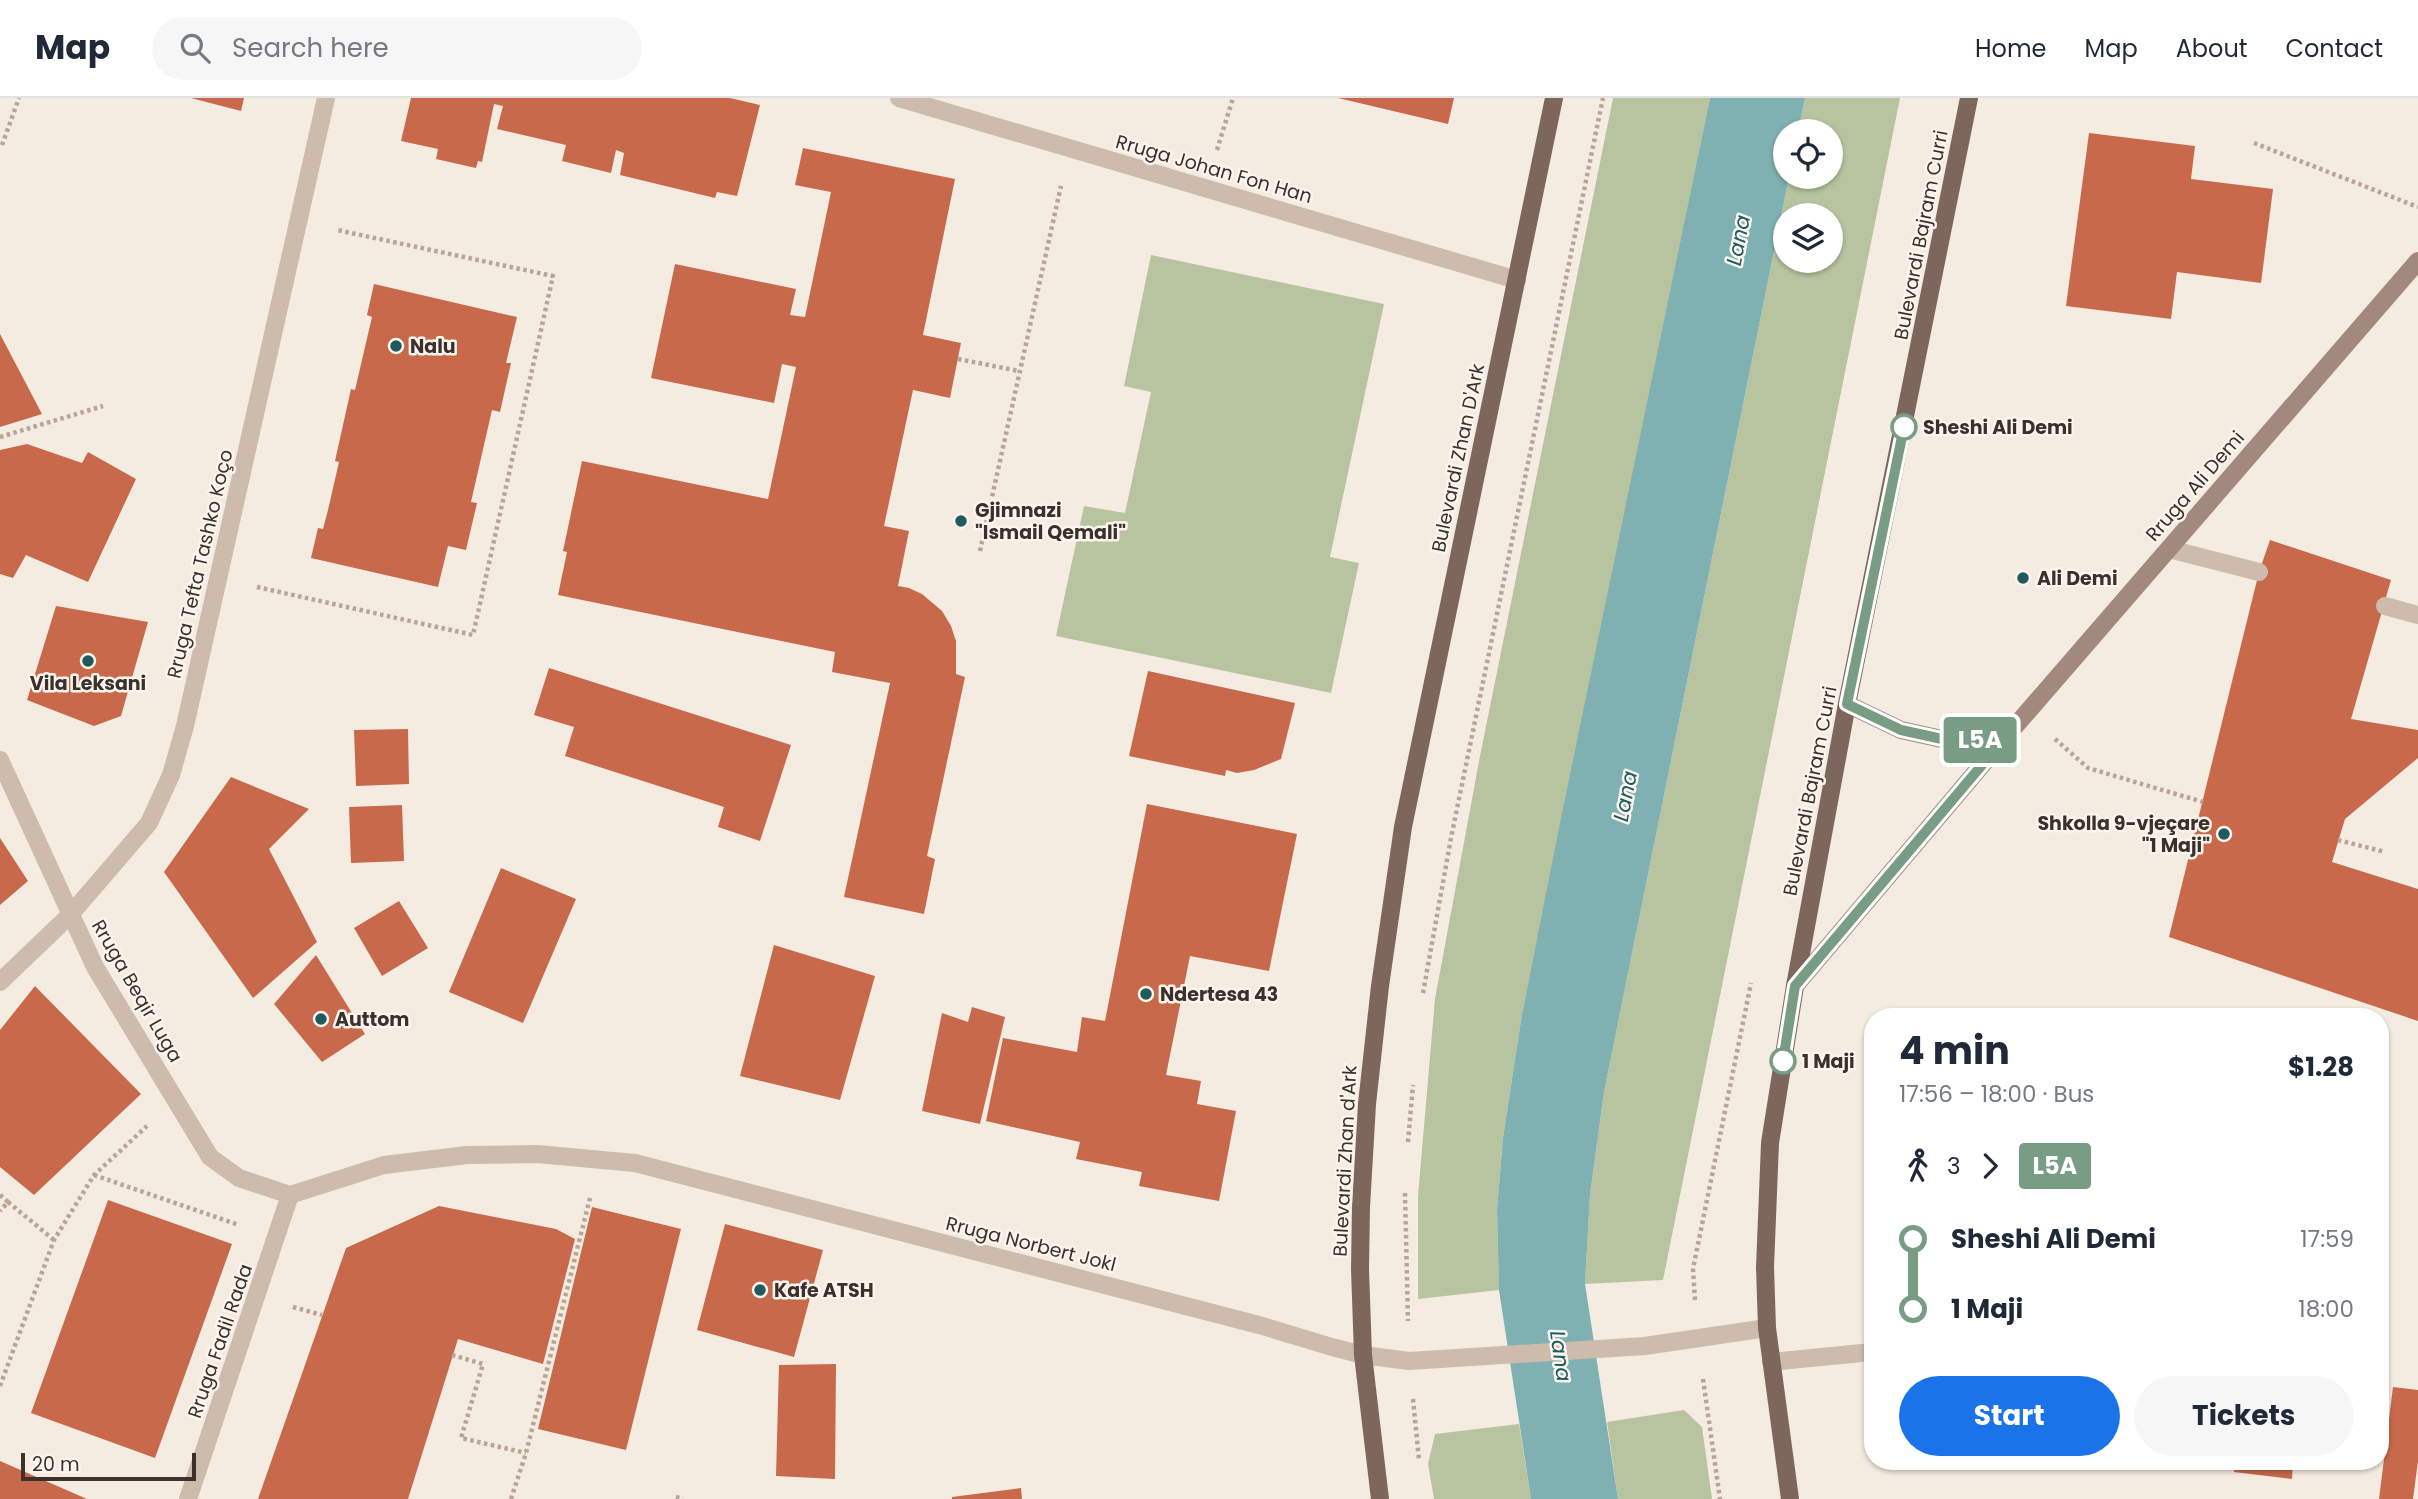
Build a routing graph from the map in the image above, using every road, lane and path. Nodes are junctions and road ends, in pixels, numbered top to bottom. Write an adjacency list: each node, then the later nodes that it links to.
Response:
1 (19, 98): 9 (path)
2 (326, 98): 13 (street, Rruga Tefta Tashko Koço)
3 (899, 98): 10 (street, Rruga Johan Fon Han)
4 (1233, 98): 11 (path)
5 (1554, 98): 15 (main road, Bulevardi Zhan D'Ark)
6 (1603, 98): 37 (path)
7 (1969, 98): 26 (main road, Bulevardi Bajram Curri)
8 (2254, 143): 12 (path)
9 (2, 145)
10 (1068, 147): 11 (street, Rruga Johan Fon Han); 17 (path)
11 (1205, 188): 15 (street, Rruga Johan Fon Han)
12 (2418, 207)
13 (298, 222): 23 (path); 34 (street, Rruga Tefta Tashko Koço)
14 (2418, 261): 20 (main road, Rruga Ali Demi)
15 (1517, 280): 31 (main road, Bulevardi Zhan D'Ark)
16 (958, 359): 17 (path)
17 (1019, 371): 21 (path)
18 (103, 405): 19 (path)
19 (0, 437)
20 (2169, 548): 22 (street); 27 (main road, Rruga Ali Demi)
21 (980, 551)
22 (2259, 572)
23 (292, 595)
24 (2385, 606): 25 (street)
25 (2418, 615)
26 (1847, 704): 27 (main road); 36 (main road, Bulevardi Bajram Curri)
27 (2004, 739): 36 (main road, Rruga Ali Demi)
28 (0, 760): 34 (street, Rruga Beqir Luga)
29 (2088, 768): 30 (path)
30 (2203, 802)
31 (1403, 827): 53 (main road, Bulevardi Zhan d'Ark)
32 (2338, 840): 33 (path)
33 (2385, 852)
34 (71, 915): 35 (street, Rruga Tefta Tashko Koço); 39 (street, Rruga Beqir Luga)
35 (0, 982)
36 (1795, 986): 50 (main road, Bulevardi Bajram Curri)
37 (1423, 996)
38 (1414, 1076): 40 (path)
39 (175, 1099): 42 (path); 45 (street, Rruga Beqir Luga)
40 (1408, 1144)
41 (600, 1160): 45 (street, Rruga Norbert Jokl); 53 (street, Rruga Norbert Jokl); 57 (path)
42 (94, 1175): 48 (path); 49 (path)
43 (1405, 1185): 54 (path)
44 (0, 1195): 46 (path)
45 (290, 1195): 48 (street, Rruga Fadil Rada)
46 (8, 1202): 47 (path); 49 (path)
47 (0, 1211)
48 (276, 1238): 60 (street, Rruga Fadil Rada)
49 (54, 1240): 56 (path)
50 (1767, 1328): 54 (street, Rruga Norbert Jokl); 55 (main road, Bulevardi Bajram Curri)
51 (1864, 1353): 55 (street)
52 (452, 1355): 57 (path)
53 (1363, 1355): 54 (street, Rruga Norbert Jokl); 63 (main road, Bulevardi Zhan d'Ark)
54 (1409, 1361): 58 (path)
55 (1771, 1362): 64 (main road, Bulevardi Bajram Curri)
56 (0, 1386)
57 (526, 1453): 61 (path)
58 (1420, 1469)
59 (676, 1497): 62 (path)
60 (188, 1499)
61 (511, 1499)
62 (682, 1499)
63 (1380, 1499)
64 (1790, 1499)

